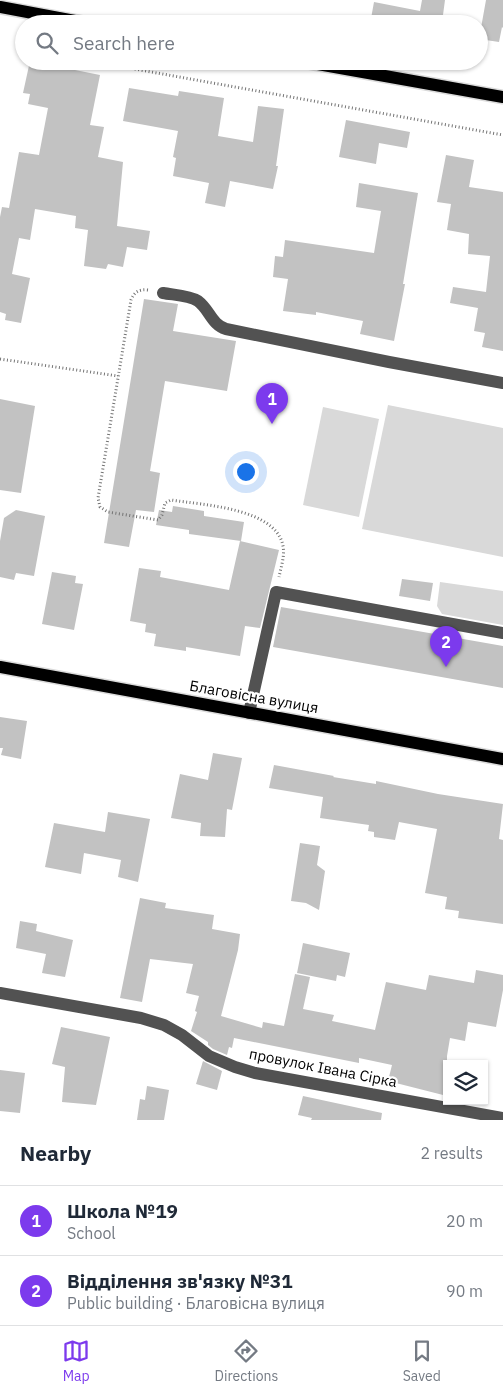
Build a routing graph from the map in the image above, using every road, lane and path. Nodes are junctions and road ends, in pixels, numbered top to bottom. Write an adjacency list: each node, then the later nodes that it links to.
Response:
1 (0, 7): 2 (main road)
2 (43, 15)
3 (140, 70): 6 (path)
4 (352, 70): 5 (main road)
5 (503, 97)
6 (503, 135)
7 (163, 293): 9 (path); 10 (street)
8 (0, 359): 9 (path)
9 (118, 376): 11 (path)
10 (503, 383)
11 (276, 592): 12 (street); 14 (street)
12 (503, 633)
13 (0, 667): 14 (main road, Благовісна вулиця)
14 (249, 712): 15 (main road, Благовісна вулиця)
15 (503, 759)
16 (0, 993): 17 (street, провулок Івана Сірка)
17 (503, 1118)

